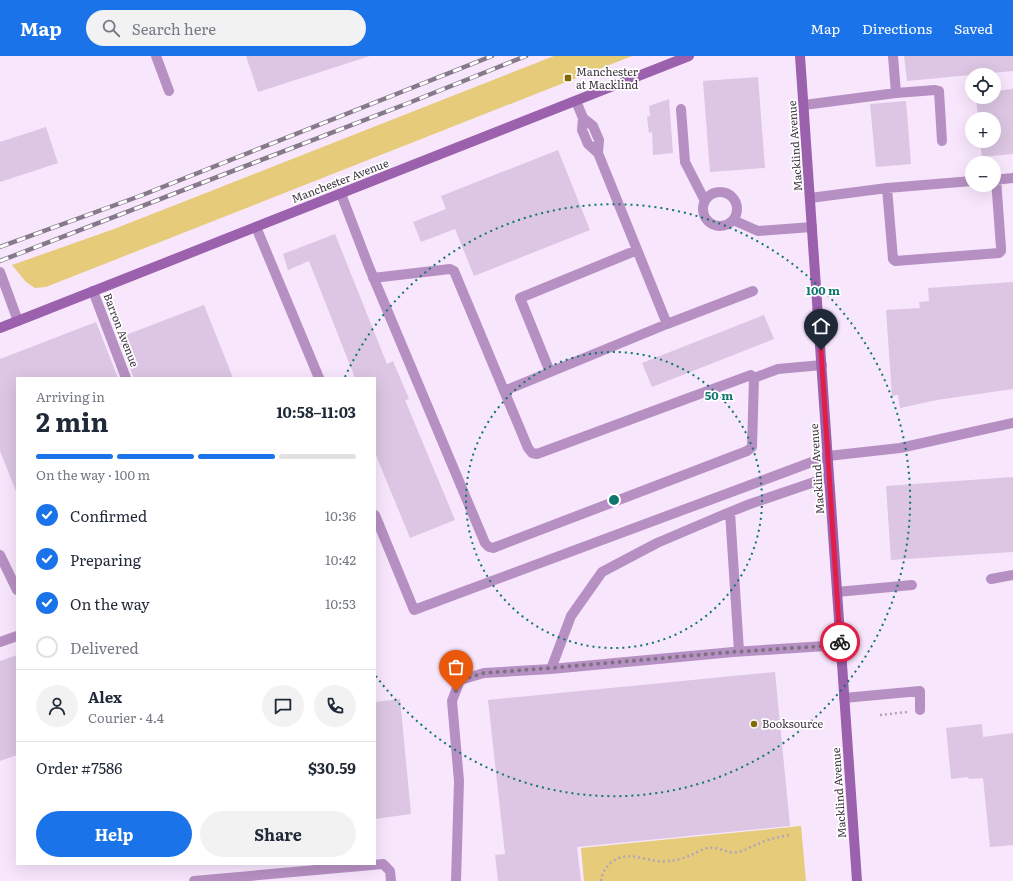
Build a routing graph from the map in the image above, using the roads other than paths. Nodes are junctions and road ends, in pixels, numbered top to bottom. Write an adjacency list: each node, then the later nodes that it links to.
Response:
1 (156, 56): 5 (lane)
2 (689, 56): 7 (street, Manchester Avenue)
3 (800, 56): 8 (street, Macklind Avenue)
4 (893, 56): 6 (lane)
5 (169, 92)
6 (896, 93): 8 (lane); 10 (lane)
7 (576, 101): 16 (street, Manchester Avenue); 22 (lane)
8 (804, 105): 17 (street, Macklind Avenue)
9 (681, 109): 18 (lane)
10 (942, 141)
11 (1013, 178): 12 (lane)
12 (1001, 179)
13 (965, 182): 14 (lane)
14 (887, 188): 15 (lane); 17 (lane)
15 (996, 192)
16 (341, 194): 20 (street, Manchester Avenue); 24 (lane)
17 (810, 198): 21 (street, Macklind Avenue)
18 (705, 202): 19 (lane); 19 (lane)
19 (733, 220): 21 (lane)
20 (256, 227): 25 (street, Manchester Avenue); 33 (lane)
21 (812, 227): 30 (street, Macklind Avenue)
22 (637, 250): 28 (lane); 31 (lane)
23 (0, 272): 27 (lane)
24 (373, 278): 34 (lane); 35 (lane)
25 (93, 291): 27 (street, Manchester Avenue); 32 (lane, Barron Avenue)
26 (753, 291): 28 (lane)
27 (18, 321): 29 (street, Manchester Avenue)
28 (667, 324): 31 (lane)
29 (0, 328)
30 (822, 365): 34 (lane); 37 (street, Macklind Avenue)
31 (550, 372): 35 (lane)
32 (126, 377)
33 (319, 377)
34 (754, 378): 35 (lane)
35 (504, 391)
36 (1013, 423): 37 (lane)
37 (828, 456): 38 (street, Macklind Avenue); 40 (lane)
38 (829, 477): 39 (lane); 46 (street, Macklind Avenue)
39 (730, 512): 50 (lane); 51 (lane)
40 (376, 516)
41 (0, 555): 45 (lane)
42 (1013, 576): 43 (lane)
43 (991, 579)
44 (912, 585): 46 (lane)
45 (16, 588)
46 (837, 592): 49 (street, Macklind Avenue)
47 (16, 636): 48 (lane)
48 (0, 642)
49 (840, 645): 50 (lane); 52 (street, Macklind Avenue)
50 (739, 651): 51 (lane)
51 (551, 668): 58 (lane)
52 (844, 698): 53 (lane); 59 (street, Macklind Avenue)
53 (920, 710)
54 (372, 865): 56 (lane)
55 (376, 865): 57 (lane)
56 (194, 881)
57 (391, 881)
58 (456, 881)
59 (857, 881)

